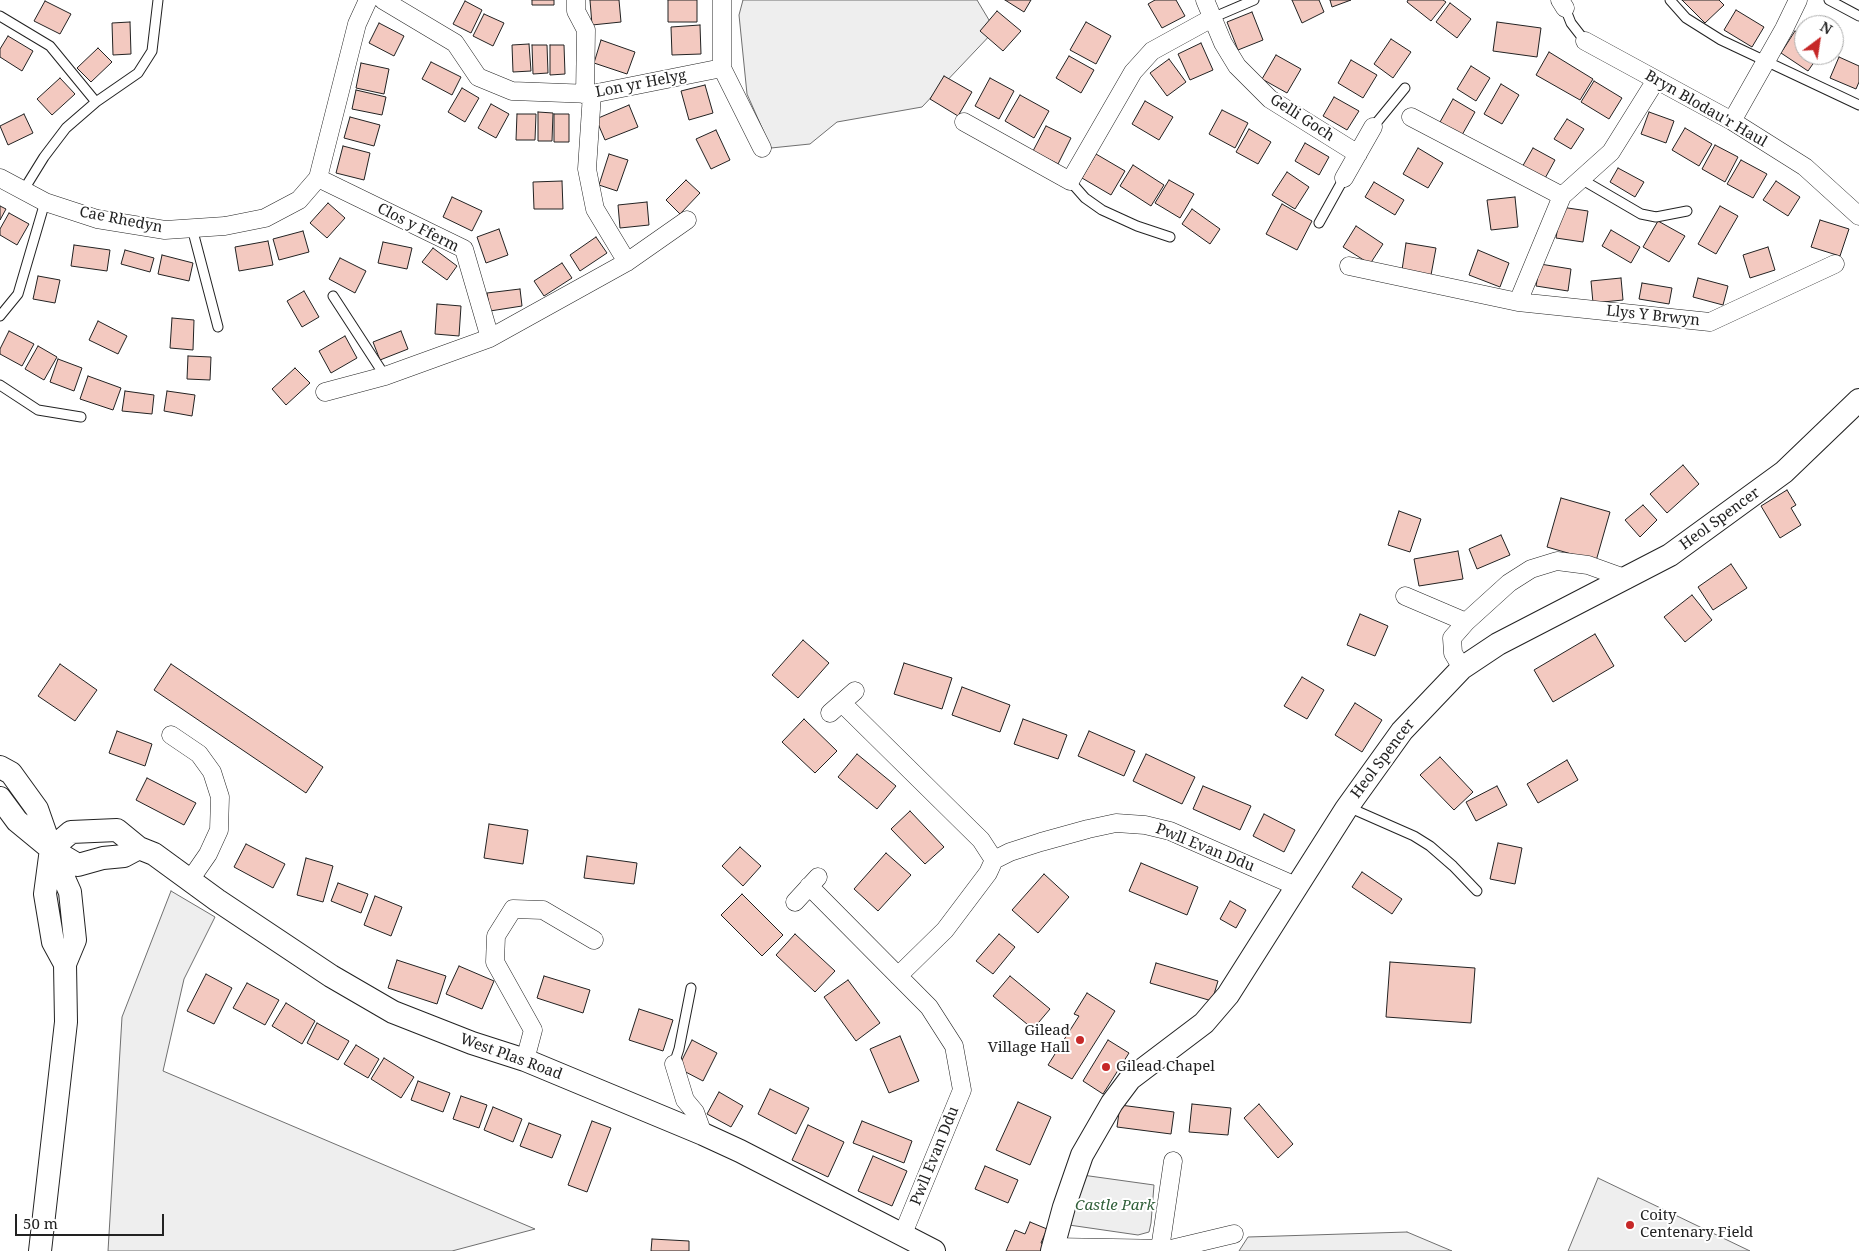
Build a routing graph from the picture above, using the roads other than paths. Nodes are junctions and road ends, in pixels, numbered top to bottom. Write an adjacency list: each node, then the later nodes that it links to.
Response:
1 (158, 0): 21 (lane)
2 (368, 0): 30 (street, Cae Rhedyn)
3 (383, 0): 20 (street, Lon yr Helyg)
4 (576, 0): 20 (street)
5 (722, 0): 17 (street)
6 (1204, 0): 14 (street, Gelli Goch)
7 (1254, 0): 14 (lane)
8 (1670, 0): 16 (lane)
9 (1798, 0): 16 (street)
10 (1829, 0): 13 (lane)
11 (1562, 4): 15 (lane, Bryn Blodau'r Haul)
12 (0, 16): 21 (lane)
13 (1859, 16)
14 (1212, 18): 28 (street, Gelli Goch); 33 (street)
15 (1585, 41): 18 (street, Bryn Blodau'r Haul)
16 (1766, 62): 22 (lane); 24 (street)
17 (722, 68): 20 (street, Lon yr Helyg); 27 (street)
18 (1656, 80): 24 (street, Bryn Blodau'r Haul); 32 (street)
19 (1405, 88): 26 (lane)
20 (588, 95): 43 (street)
21 (96, 102): 34 (lane)
22 (1859, 105)
23 (1411, 117): 35 (street)
24 (1732, 121): 38 (street, Bryn Blodau'r Haul)
25 (964, 122): 33 (street)
26 (1373, 127): 28 (street)
27 (762, 148)
28 (1358, 154): 31 (street)
29 (0, 178): 34 (street, Cae Rhedyn)
30 (318, 178): 41 (street, Cae Rhedyn); 50 (street, Clos y Fferm)
31 (1344, 178): 40 (lane)
32 (1580, 179): 35 (street); 37 (lane)
33 (1070, 181): 42 (lane)
34 (23, 190): 36 (street, Cae Rhedyn)
35 (1562, 196): 47 (street)
36 (46, 202): 41 (street, Cae Rhedyn); 48 (lane)
37 (1687, 211)
38 (1859, 216)
39 (688, 220): 43 (street)
40 (1319, 223)
41 (192, 228): 49 (lane)
42 (1170, 237)
43 (627, 262): 50 (street)
44 (1835, 264): 47 (street, Llys Y Brwyn)
45 (1349, 266): 47 (street, Llys Y Brwyn)
46 (333, 296): 51 (lane)
47 (1518, 302)
48 (0, 316)
49 (218, 327)
50 (490, 338): 51 (street)
51 (385, 376): 53 (street)
52 (0, 384): 55 (lane)
53 (325, 392)
54 (1859, 400): 56 (street, Heol Spencer)
55 (81, 417)
56 (1627, 579): 58 (street); 59 (street, Heol Spencer)
57 (1405, 596): 58 (street)
58 (1466, 622): 59 (street)
59 (1462, 668): 64 (street, Heol Spencer)
60 (856, 691): 67 (street)
61 (171, 735): 68 (street)
62 (0, 767): 66 (street)
63 (0, 798): 66 (street)
64 (1348, 807): 69 (street, Heol Spencer); 70 (lane)
65 (139, 848): 66 (street); 66 (street, West Plas Road); 68 (street, West Plas Road)
66 (51, 849): 83 (street)
67 (994, 860): 69 (street, Pwll Evan Ddu); 73 (street)
68 (190, 880): 75 (street, West Plas Road)
69 (1298, 887): 81 (street, Heol Spencer)
70 (1477, 891)
71 (795, 902): 73 (street, Pwll Evan Ddu)
72 (594, 940): 75 (street)
73 (898, 976): 80 (street, Pwll Evan Ddu)
74 (691, 988): 76 (lane)
75 (524, 1060): 77 (street, West Plas Road)
76 (674, 1064): 77 (street)
77 (703, 1134): 80 (street, West Plas Road)
78 (1173, 1161): 82 (street)
79 (1234, 1234): 82 (street)
80 (902, 1236): 84 (street, West Plas Road)
81 (1053, 1249): 82 (street)
82 (1160, 1250)
83 (40, 1251)
84 (934, 1251)

